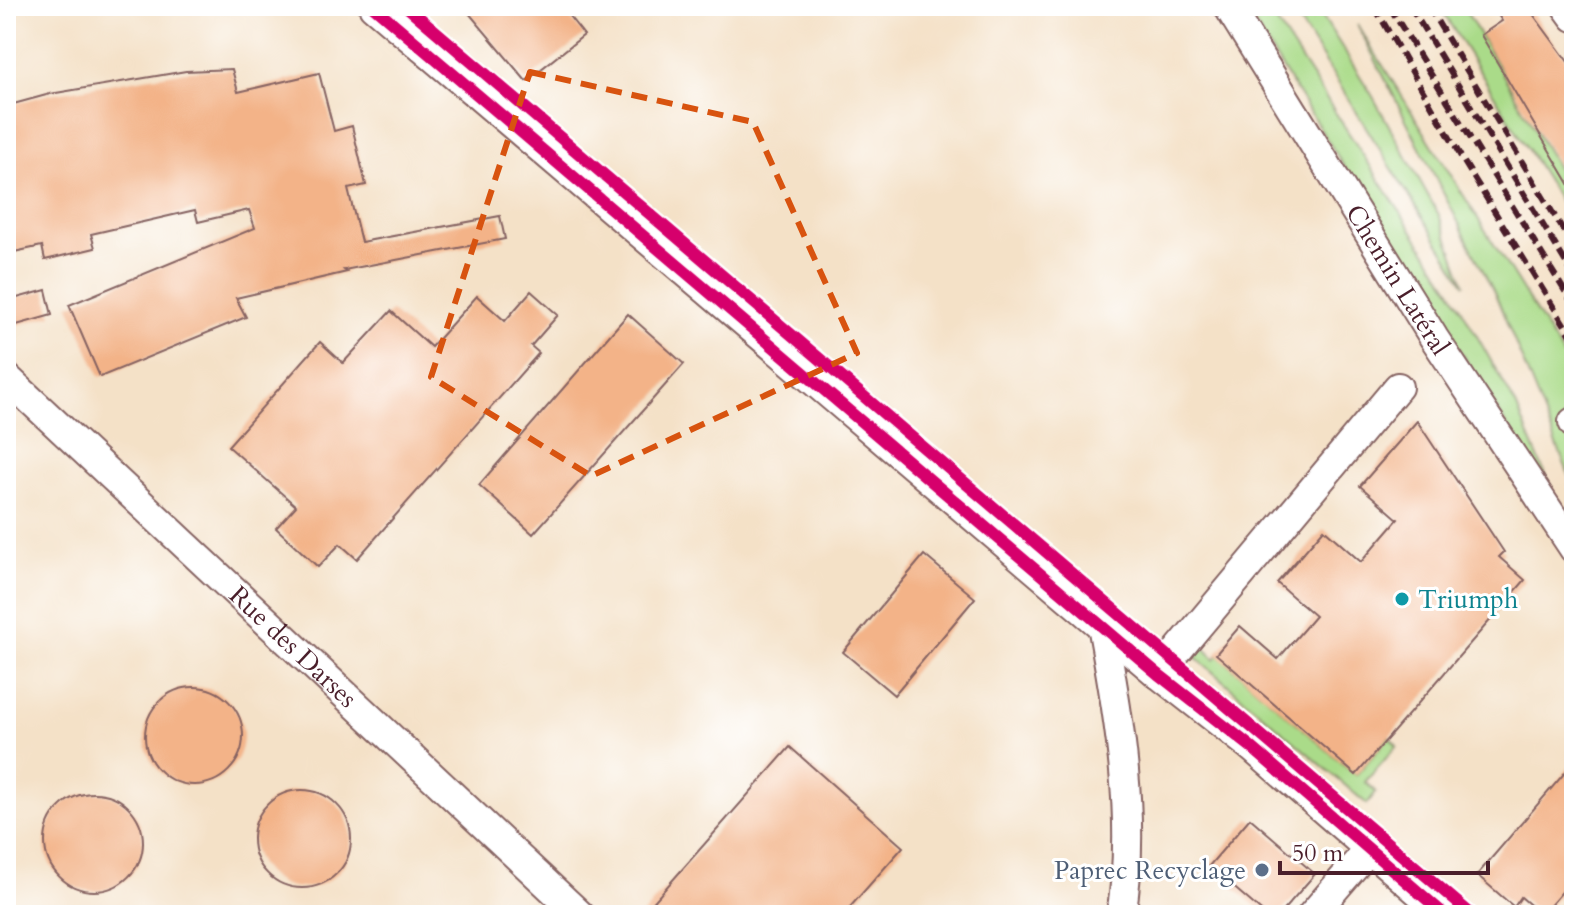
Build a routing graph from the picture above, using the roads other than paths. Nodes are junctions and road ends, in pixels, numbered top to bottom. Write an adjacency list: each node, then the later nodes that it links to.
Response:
1 (1228, 6): 7 (street, Chemin Latéral)
2 (1566, 6): 4 (street)
3 (386, 10): 8 (street)
4 (1574, 17)
5 (6, 377): 11 (street, Rue des Darses)
6 (1398, 387): 9 (street)
7 (1574, 549)
8 (1102, 625): 9 (street); 12 (street)
9 (1158, 674): 10 (street)
10 (1369, 849): 13 (street); 14 (street)
11 (580, 915)
12 (1121, 915)
13 (1312, 915)
14 (1445, 915)

